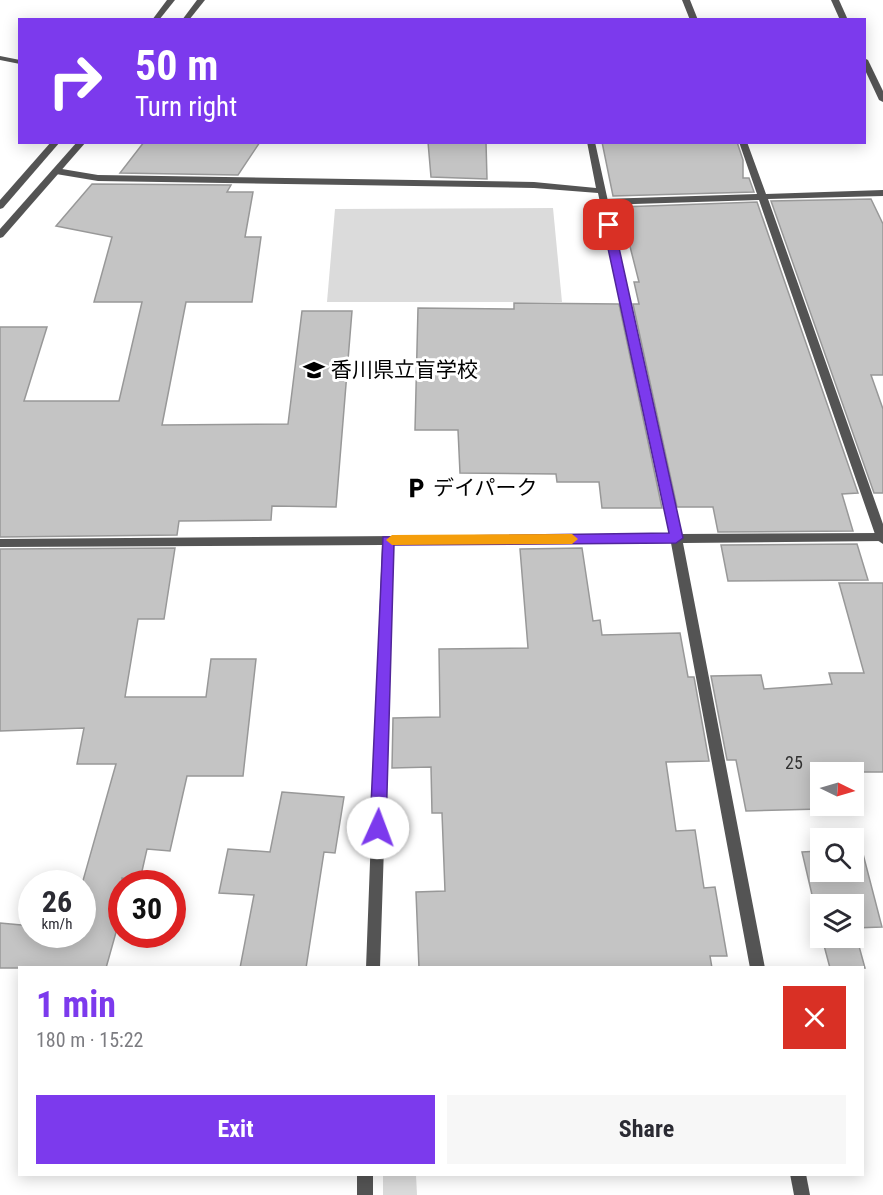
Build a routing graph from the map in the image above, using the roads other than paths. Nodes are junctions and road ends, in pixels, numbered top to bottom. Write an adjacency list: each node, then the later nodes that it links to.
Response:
1 (171, 0): 5 (street)
2 (201, 0): 6 (street)
3 (686, 0): 7 (street)
4 (835, 0): 8 (street)
5 (157, 18)
6 (187, 18)
7 (693, 18)
8 (843, 18)
9 (0, 58): 10 (street)
10 (18, 62)
11 (866, 64): 12 (street)
12 (883, 100)
13 (54, 144): 21 (street)
14 (80, 144): 17 (street)
15 (591, 144): 19 (street)
16 (744, 144): 20 (street)
17 (56, 171): 19 (street); 22 (street)
18 (883, 193): 20 (street)
19 (602, 196): 20 (street); 23 (street)
20 (762, 198): 24 (street)
21 (0, 206)
22 (0, 235)
23 (676, 538): 24 (street); 25 (street); 28 (street)
24 (883, 538)
25 (388, 540): 26 (street); 27 (street)
26 (0, 543)
27 (373, 966)
28 (758, 966)
29 (365, 1176): 31 (street)
30 (798, 1176): 32 (street)
31 (365, 1195)
32 (802, 1195)

